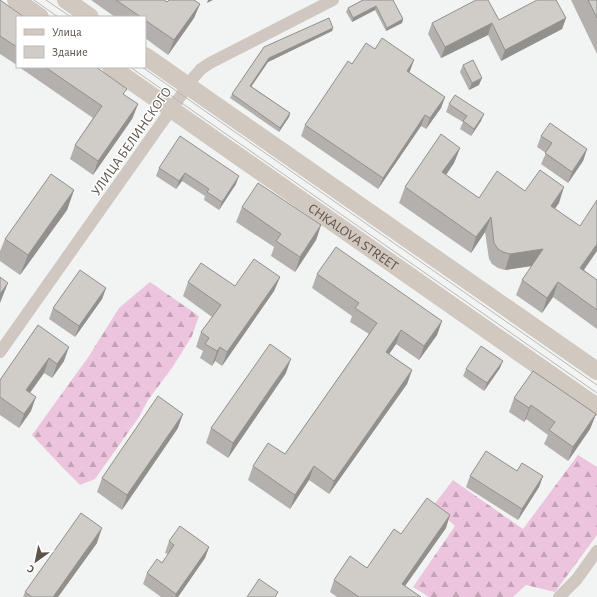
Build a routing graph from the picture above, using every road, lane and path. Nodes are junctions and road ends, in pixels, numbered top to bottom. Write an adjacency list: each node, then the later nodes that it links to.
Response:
1 (16, 0): 4 (main road)
2 (66, 0): 5 (main road)
3 (333, 0): 8 (street, УЛИЦА БЕЛИНСКОГО)
4 (39, 16)
5 (89, 16)
6 (146, 57): 8 (main road, CHKALOVA STREET)
7 (112, 68): 9 (main road, CHKALOVA STREET)
8 (188, 86): 9 (street, УЛИЦА БЕЛИНСКОГО); 11 (main road, CHKALOVA STREET)
9 (171, 109): 10 (street, УЛИЦА БЕЛИНСКОГО); 12 (main road, CHKALOVA STREET)
10 (0, 352)
11 (597, 371)
12 (597, 407)
13 (597, 551): 14 (street)
14 (559, 597)

